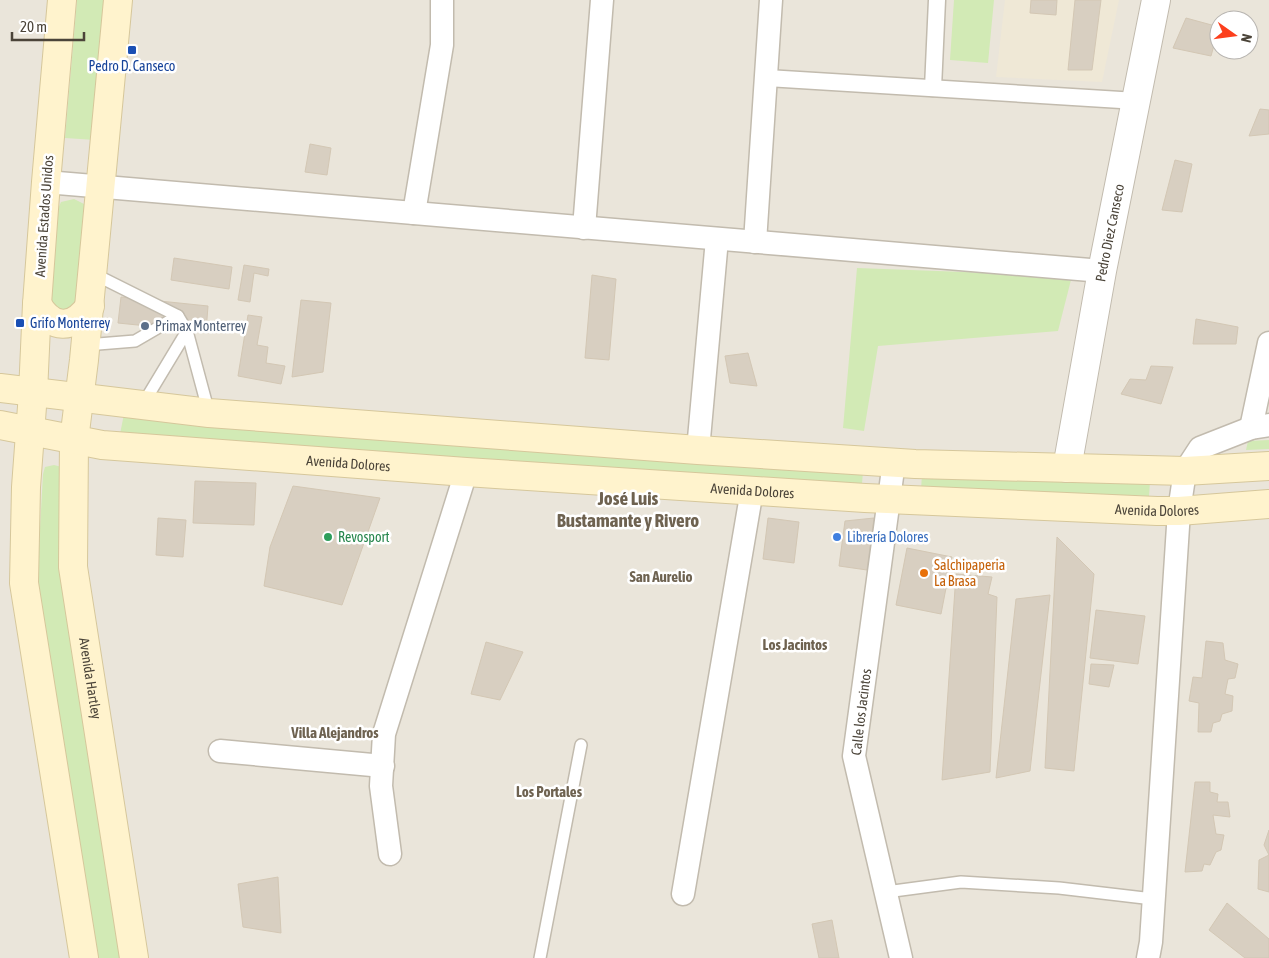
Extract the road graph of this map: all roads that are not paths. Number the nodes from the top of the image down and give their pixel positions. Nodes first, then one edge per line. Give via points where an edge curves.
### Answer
1 (62, 0) edge
2 (118, 0) edge
3 (442, 0) edge
4 (602, 0) edge
5 (771, 0) edge
6 (937, 0) edge
7 (1156, 0) edge
8 (767, 78) junction
9 (933, 88) junction
10 (1137, 101) junction
11 (46, 182) junction
12 (100, 187) junction
13 (414, 213) junction
14 (584, 228) junction
15 (717, 239) junction
16 (755, 242) junction
17 (1102, 271) junction
18 (92, 273) junction
19 (37, 304) junction
20 (90, 306) junction
21 (178, 316) junction
22 (187, 331) junction
23 (1269, 343) edge
24 (86, 345) junction
25 (0, 388) edge
26 (33, 393) junction
27 (79, 398) junction
28 (143, 405) junction
29 (210, 413) junction
30 (0, 425) edge
31 (1260, 427) edge
32 (30, 432) junction
33 (74, 440) junction
34 (698, 450) junction
35 (894, 462) junction
36 (1269, 466) edge
37 (1067, 468) junction
38 (1185, 471) junction
39 (466, 472) junction
40 (752, 490) junction
41 (890, 499) junction
42 (1269, 504) edge
43 (1179, 511) junction
44 (581, 745) dead end
45 (220, 751) dead end
46 (383, 766) junction
47 (390, 854) dead end
48 (886, 892) junction
49 (683, 894) dead end
50 (1153, 899) junction
51 (84, 958) edge
52 (134, 958) edge
53 (540, 958) edge
54 (900, 958) edge
55 (1148, 958) edge

1 - 11 main road, Avenida Estados Unidos
2 - 12 main road
3 - 13 street via 442,45
4 - 14 street
5 - 8 street
6 - 9 street
7 - 10 street, Pedro Diez Canseco
8 - 9 street
8 - 16 street
9 - 10 street
10 - 17 street, Pedro Diez Canseco
11 - 12 street
11 - 19 main road, Avenida Estados Unidos
12 - 13 street
12 - 18 main road
13 - 14 street
14 - 15 street
15 - 16 street
15 - 34 street
16 - 17 street
17 - 37 street, Pedro Diez Canseco
18 - 20 main road
18 - 21 lane
19 - 20 main road via 44,316 56,323 70,323 82,317
19 - 26 main road, Avenida Estados Unidos
20 - 24 main road
21 - 22 lane
21 - 24 lane via 135,341
22 - 28 lane
22 - 29 lane
23 - 31 street
24 - 27 main road
25 - 26 main road
26 - 27 main road
26 - 32 main road, Avenida Estados Unidos
27 - 28 main road
27 - 33 main road, Avenida Hartley
28 - 29 main road
29 - 34 main road
30 - 32 main road, Avenida Dolores
31 - 38 street via 1200,448
32 - 33 main road, Avenida Dolores
32 - 51 main road via 24,583
33 - 39 main road, Avenida Dolores via 102,445
33 - 52 main road, Avenida Hartley via 73,567
34 - 35 main road
35 - 37 main road
35 - 41 street, Calle los Jacintos
36 - 38 main road
37 - 38 main road
38 - 43 street
39 - 40 main road, Avenida Dolores
39 - 46 street via 384,734
40 - 41 main road, Avenida Dolores
40 - 49 street
41 - 43 main road, Avenida Dolores
41 - 48 street, Calle los Jacintos via 854,756
42 - 43 main road, Avenida Dolores
43 - 50 street
44 - 53 lane
45 - 46 street
46 - 47 street via 381,786
48 - 50 lane via 962,882 1059,888
48 - 54 street, Calle los Jacintos
50 - 55 street

